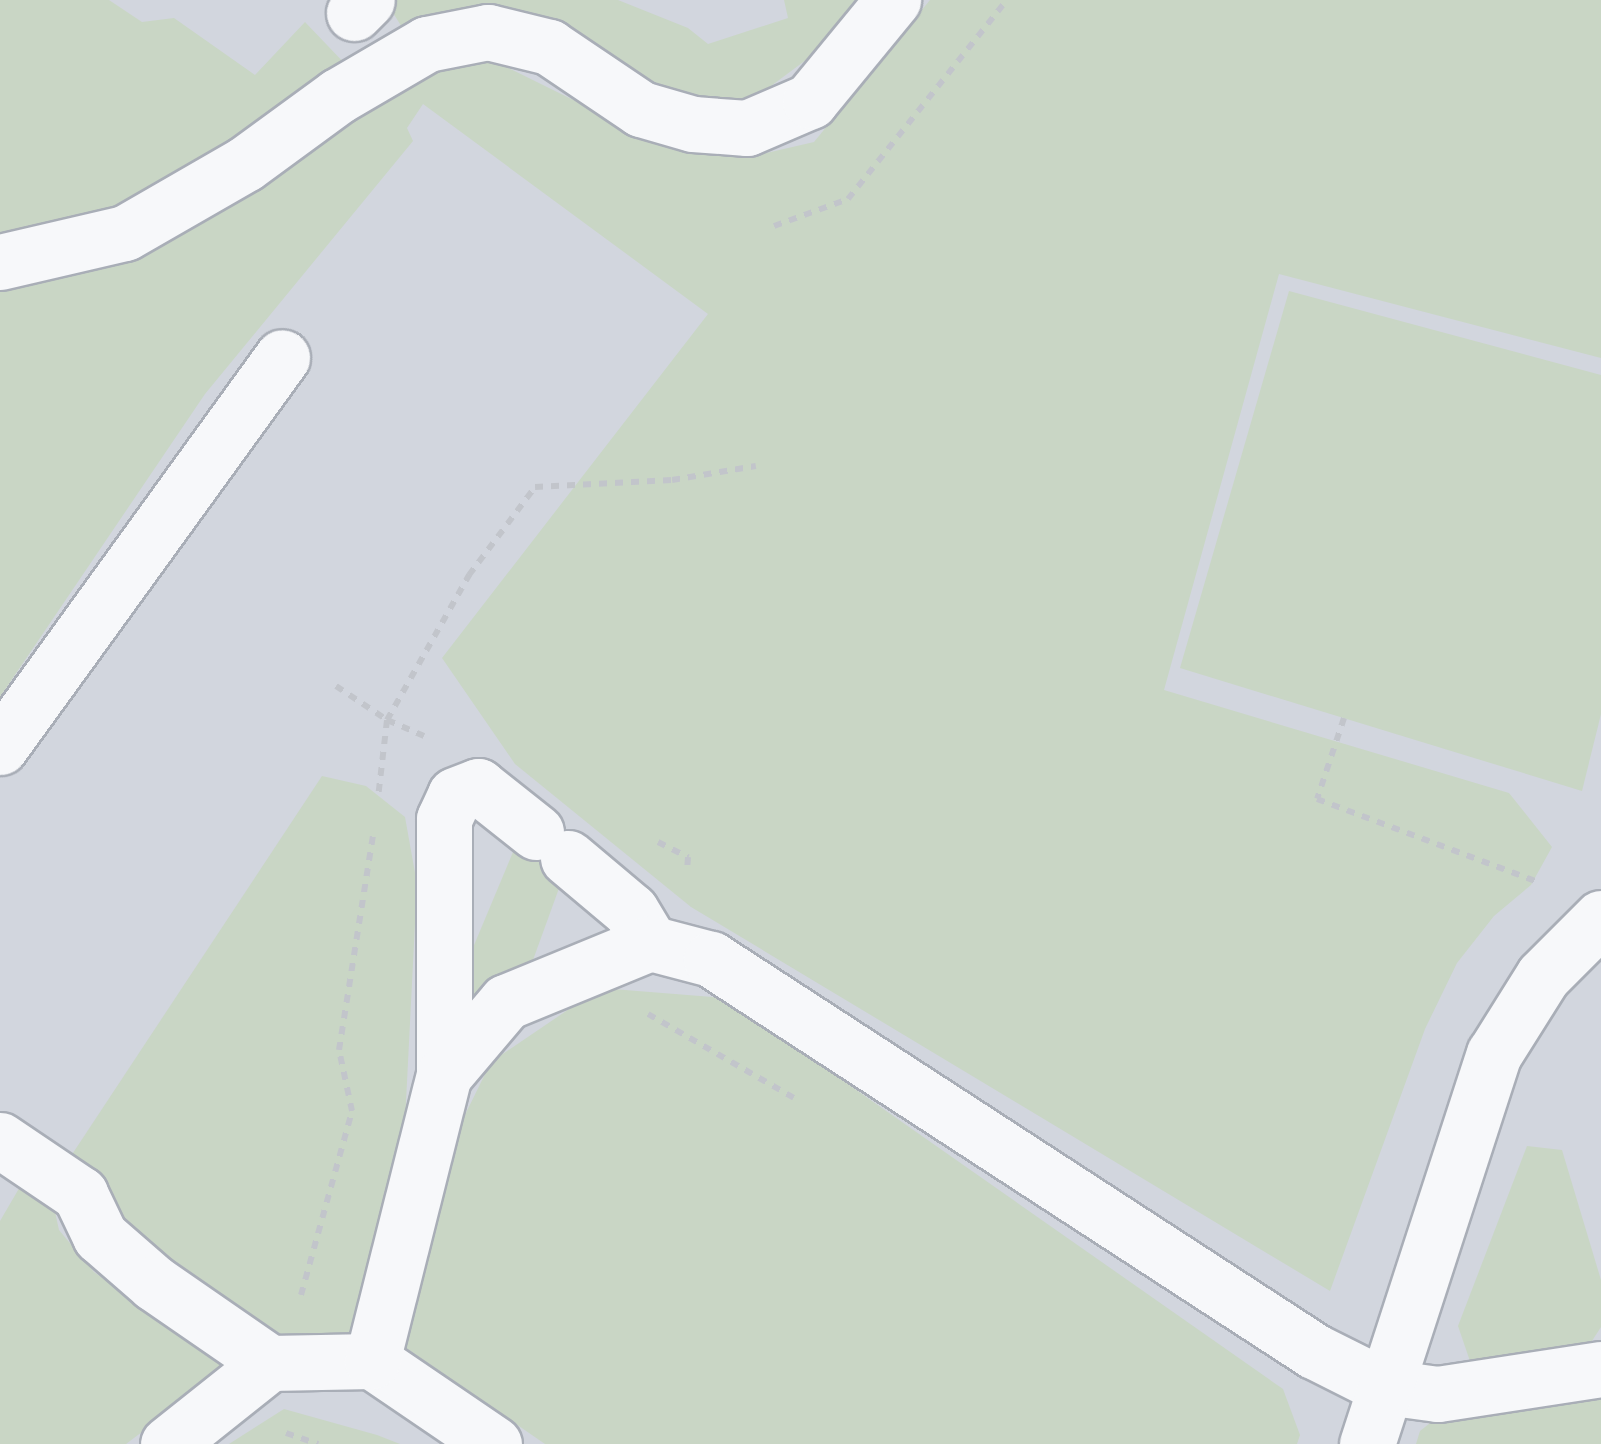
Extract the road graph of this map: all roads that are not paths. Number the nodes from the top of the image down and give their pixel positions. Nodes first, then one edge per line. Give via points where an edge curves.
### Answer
1 (893, 0) edge
2 (0, 262) edge
3 (282, 356) dead end
4 (0, 747) edge
5 (1601, 918) edge
6 (650, 943) junction
7 (444, 1075) junction
8 (0, 1140) edge
9 (372, 1360) junction
10 (270, 1364) junction
11 (1601, 1369) edge
12 (1386, 1387) junction
13 (168, 1444) edge
14 (494, 1444) edge
15 (1367, 1444) edge

1 - 2 street via 810,102 747,128 693,124 641,108 534,43 488,32 427,44 338,96 245,164 125,233
3 - 4 street
5 - 12 street via 1542,976 1494,1054
6 - 7 street via 506,1002
6 - 7 street via 631,911 478,786 454,796 444,819
6 - 12 street via 711,960 1314,1352
7 - 9 street
8 - 10 street via 80,1194 100,1236 154,1283
9 - 10 street
9 - 14 street
10 - 13 street
11 - 12 street via 1438,1394
12 - 15 street

